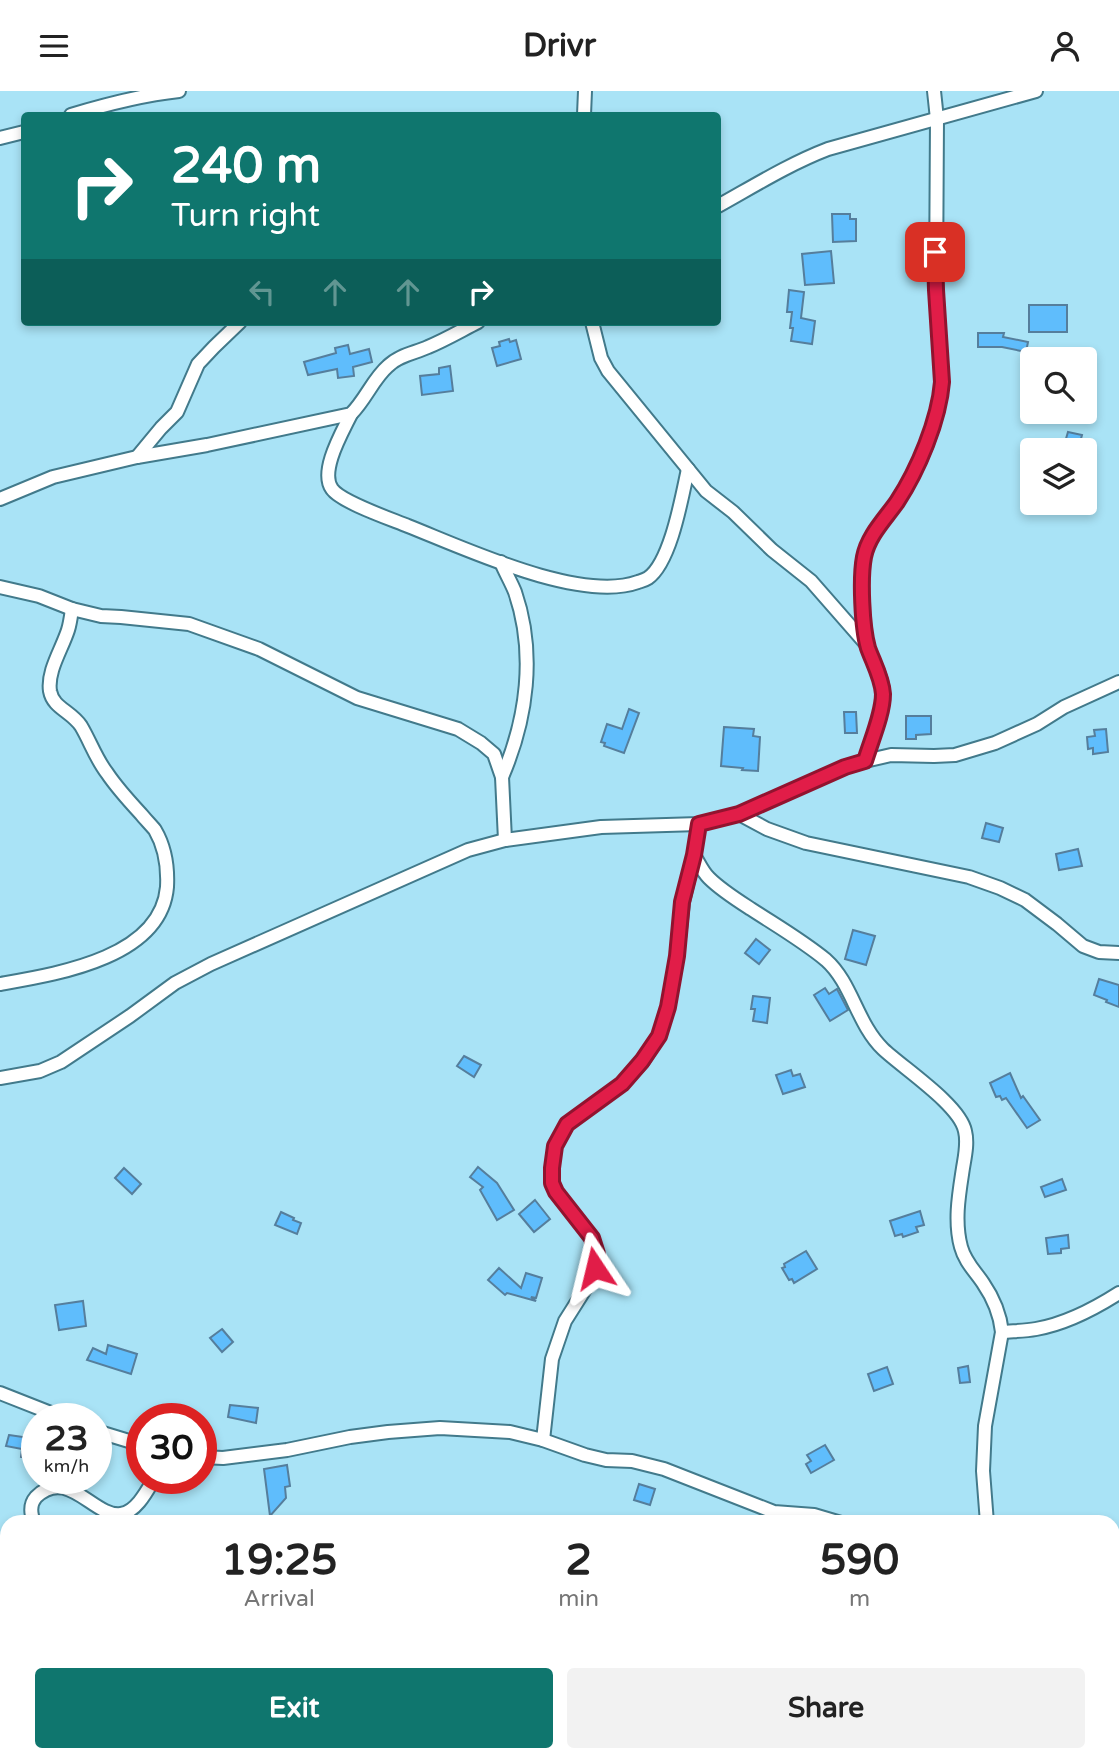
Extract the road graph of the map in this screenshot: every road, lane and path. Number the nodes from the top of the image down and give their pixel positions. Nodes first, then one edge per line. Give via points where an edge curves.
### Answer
1 (180, 91) edge
2 (585, 91) edge
3 (934, 91) edge
4 (1036, 91) edge
5 (81, 112) edge
6 (584, 112) edge
7 (937, 119) junction
8 (21, 133) edge
9 (0, 138) edge
10 (721, 204) edge
11 (236, 326) edge
12 (470, 326) edge
13 (593, 326) edge
14 (351, 414) junction
15 (137, 457) junction
16 (688, 470) junction
17 (0, 499) edge
18 (500, 562) junction
19 (0, 587) edge
20 (72, 609) junction
21 (867, 645) junction
22 (1119, 682) edge
23 (865, 761) junction
24 (502, 777) junction
25 (739, 814) junction
26 (699, 824) junction
27 (505, 840) junction
28 (694, 855) junction
29 (1119, 953) edge
30 (0, 984) edge
31 (0, 1078) edge
32 (1119, 1293) edge
33 (1002, 1332) junction
34 (0, 1393) edge
35 (25, 1403) edge
36 (543, 1440) junction
37 (217, 1458) edge
38 (143, 1494) edge
39 (31, 1515) edge
40 (814, 1515) edge
41 (987, 1515) edge

1 - 5 street
2 - 6 street
3 - 7 street
4 - 7 street
7 - 10 street via 805,158
7 - 21 street via 941,397 923,452 899,499 866,547 862,574
8 - 9 street
11 - 15 street via 198,364 177,412
12 - 14 street via 397,359
13 - 16 street via 608,372
14 - 15 street
14 - 18 street via 331,457 328,478 332,489 354,504
15 - 17 street via 53,477
16 - 18 street via 673,534 662,561 648,578 629,585 598,587
16 - 21 street via 706,491 811,581
18 - 24 street via 515,591 527,672 514,749
19 - 20 street
20 - 24 street via 189,624 260,649 357,698 457,729 494,754
20 - 30 street via 52,673 53,701 75,717 105,771 155,830 168,875 166,900 142,937 124,949 63,971
21 - 23 street via 883,691
22 - 23 street via 995,743 934,757 891,755
23 - 25 street
24 - 27 street
25 - 26 street
25 - 29 street via 806,843 969,877 1000,888 1025,900 1083,946
26 - 27 street via 601,827
26 - 28 street
27 - 31 street via 468,850 211,964 175,982 61,1062
28 - 33 street via 709,878 830,964 872,1037 963,1123 966,1149 957,1205 958,1232 969,1265 996,1303
28 - 36 street via 659,1036 622,1084 567,1124 555,1146 552,1183 592,1238 597,1254 589,1283 565,1321 552,1359
32 - 33 street via 1070,1318
33 - 41 street via 985,1426
34 - 35 street
36 - 37 street via 510,1431 440,1428
36 - 40 street via 585,1455 664,1469 774,1512
38 - 39 street via 131,1510 121,1514 109,1513 74,1491 57,1487 33,1500

